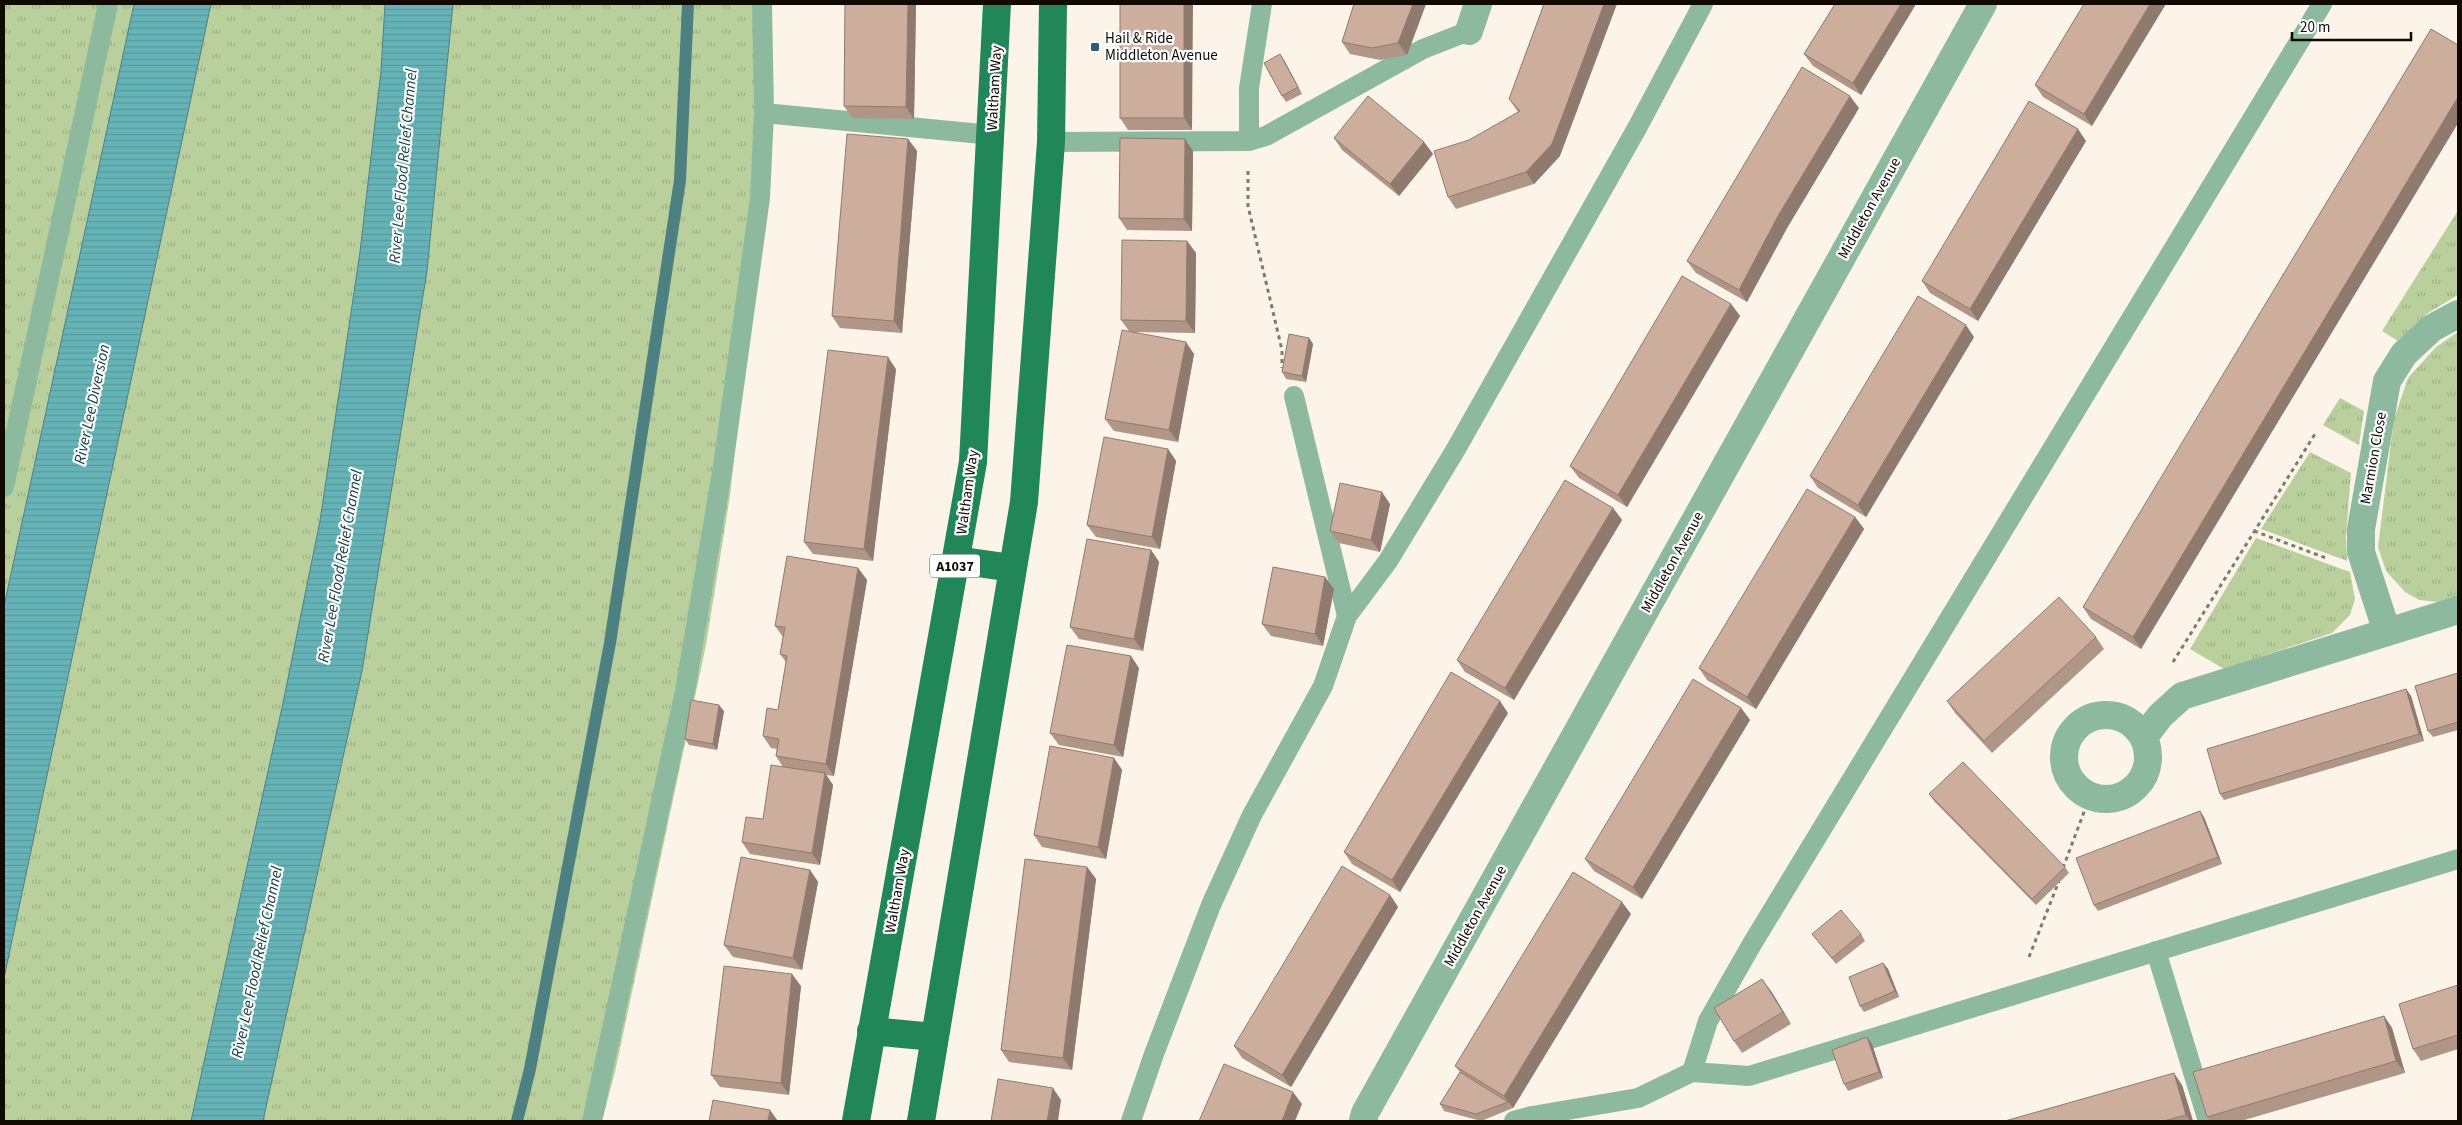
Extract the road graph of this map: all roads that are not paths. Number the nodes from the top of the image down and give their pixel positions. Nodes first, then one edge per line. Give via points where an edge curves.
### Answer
1 (108, 4) edge
2 (762, 4) edge
3 (997, 4) edge
4 (1053, 4) edge
5 (1262, 4) edge
6 (1478, 4) edge
7 (1703, 4) edge
8 (1983, 4) edge
9 (2322, 4) edge
10 (1469, 31) joint
11 (764, 113) junction
12 (992, 135) junction
13 (1249, 141) junction
14 (1051, 142) junction
15 (2458, 314) edge
16 (1294, 396) road end
17 (4, 487) edge
18 (956, 560) junction
19 (1012, 568) junction
20 (2458, 610) edge
21 (1347, 616) junction
22 (2387, 632) junction
23 (2144, 737) junction
24 (2458, 859) edge
25 (2156, 951) junction
26 (871, 1031) junction
27 (934, 1037) junction
28 (1692, 1072) junction
29 (592, 1121) edge
30 (856, 1121) edge
31 (921, 1121) edge
32 (1131, 1121) edge
33 (1363, 1121) edge
34 (1514, 1121) edge
35 (2208, 1121) edge

1 - 17 lane
2 - 11 lane
3 - 12 main road, Waltham Way / A1037
4 - 14 main road
5 - 13 lane via 1249,88
6 - 10 street
7 - 21 lane via 1456,449 1388,561
8 - 33 street, Middleton Avenue via 1374,1096
9 - 28 lane via 1752,944 1708,1021
10 - 13 lane via 1423,49 1266,136
11 - 12 lane
11 - 29 lane via 760,198 724,466 685,691
12 - 18 main road, Waltham Way / A1037 via 972,462
13 - 14 lane
14 - 19 main road via 1024,502
15 - 22 street, Marmion Close via 2432,328 2404,354 2387,381 2361,529 2367,573
16 - 21 lane
18 - 19 main road, A1037
18 - 26 main road, Waltham Way / A1037
19 - 27 main road
20 - 22 street
21 - 32 lane via 1323,686 1252,814 1211,905
22 - 23 street via 2182,696 2160,716
23 - 23 street via 2148,766 2132,791 2104,800 2077,788 2068,776 2064,762 2071,734 2094,716 2123,718
24 - 25 lane
25 - 28 lane via 1749,1076
25 - 35 lane
26 - 27 main road
26 - 30 main road, Waltham Way / A1037
27 - 31 main road
28 - 34 lane via 1638,1098

